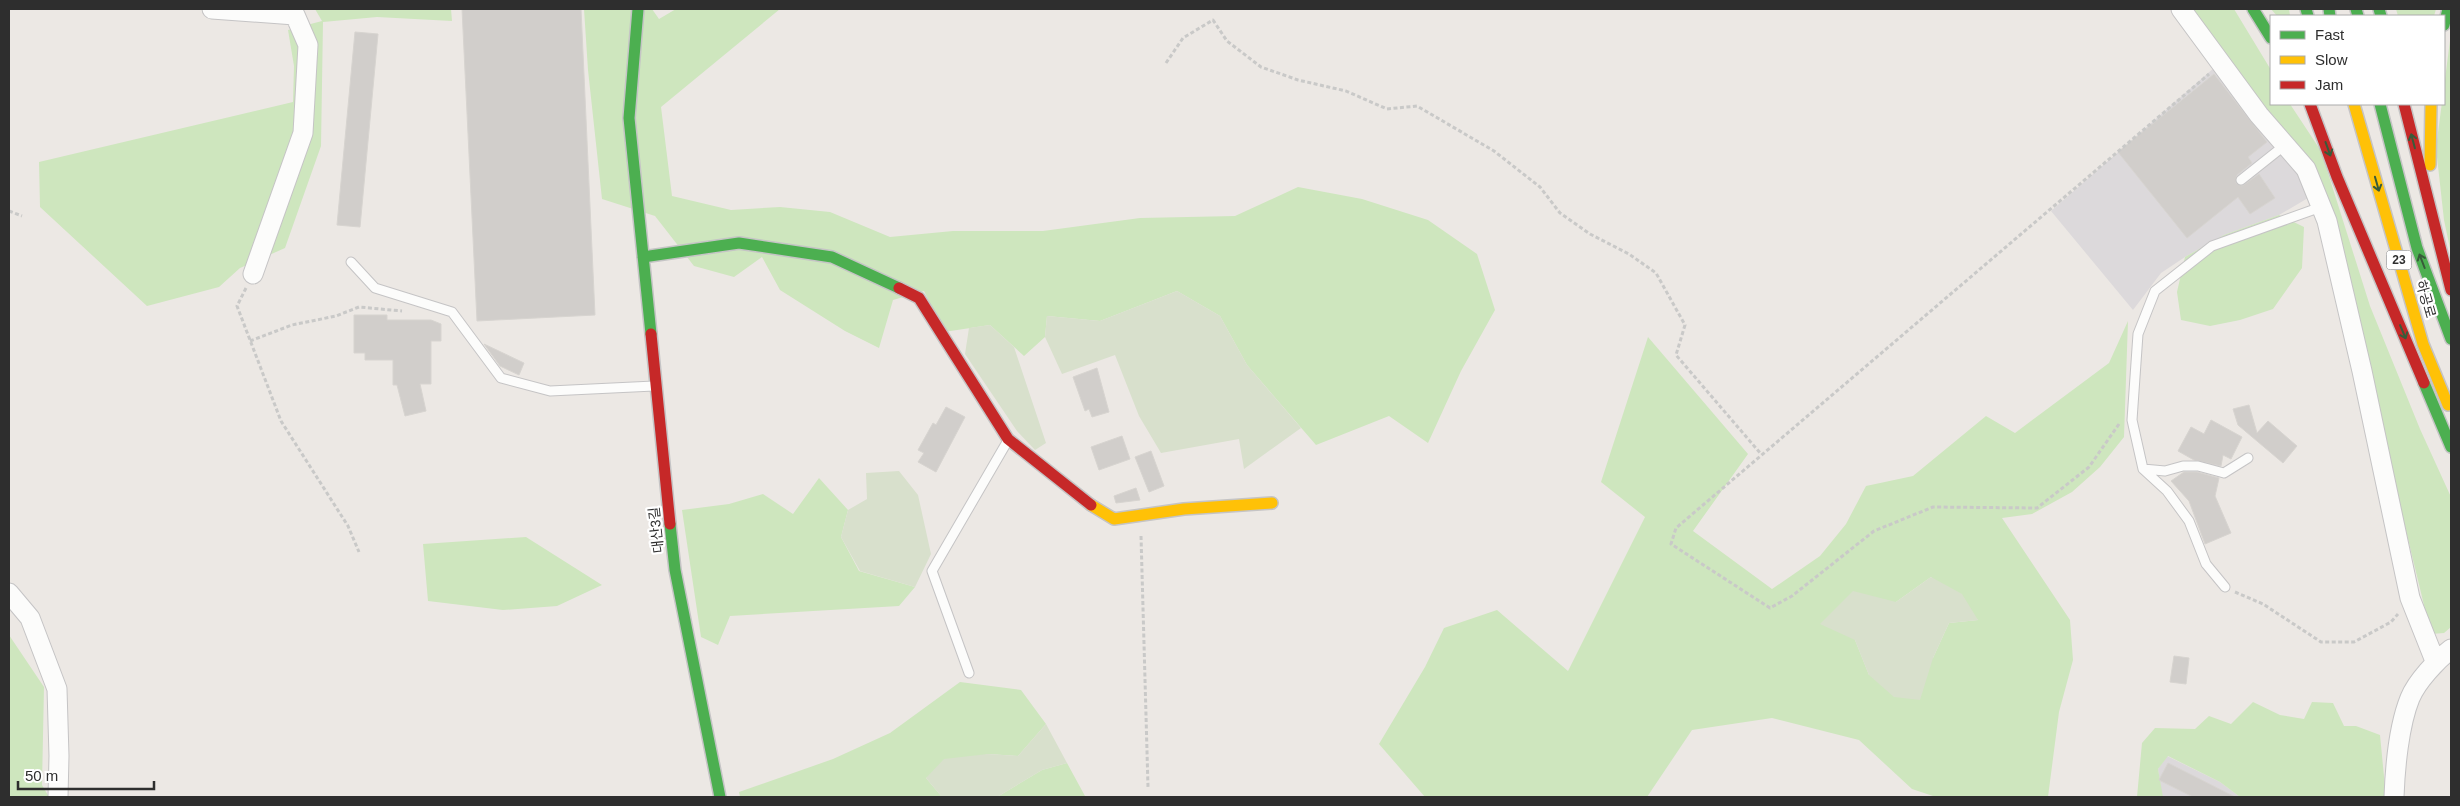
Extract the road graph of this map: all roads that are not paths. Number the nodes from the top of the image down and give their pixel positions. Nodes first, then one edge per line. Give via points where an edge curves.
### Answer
1 (212, 9) edge
2 (638, 9) edge
3 (2181, 9) edge
4 (2253, 9) edge
5 (2270, 36) edge
6 (2310, 105) edge
7 (2354, 105) edge
8 (2380, 105) edge
9 (2404, 105) edge
10 (2431, 105) edge
11 (2285, 145) junction
12 (2241, 180) dead end
13 (2429, 202) junction
14 (2321, 207) junction
15 (2363, 209) dead end
16 (644, 257) junction
17 (351, 262) dead end
18 (253, 274) road end
19 (2451, 290) edge
20 (2394, 311) junction
21 (2451, 339) edge
22 (657, 386) junction
23 (2451, 414) edge
24 (1008, 439) junction
25 (2451, 447) edge
26 (2248, 458) dead end
27 (2143, 469) junction
28 (1272, 503) dead end
29 (2225, 587) road end
30 (9, 593) edge
31 (2451, 648) edge
32 (2435, 661) junction
33 (969, 673) dead end
34 (58, 797) edge
35 (720, 797) edge
36 (2394, 797) edge

1 - 18 street via 295,15 308,45 303,134
2 - 16 main road, 대산3길 via 629,118
3 - 11 street
4 - 5 main road
6 -> 20 main road
7 -> 23 main road, 하공로 / 23 via 2423,344
21 -> 8 main road, 하공로 / 23 via 2417,248
13 -> 9 main road
10 - 13 main road
11 - 12 lane
11 - 14 street via 2306,169
13 - 19 main road
14 - 27 lane via 2212,246 2155,291 2138,334 2132,420
14 - 32 street via 2362,371 2410,598
15 - 20 main road
16 - 22 main road, 대산3길
16 - 24 main road via 748,244 832,257 919,298
17 - 22 lane via 375,288 452,312 501,378 550,391
20 -> 25 main road
22 - 35 main road, 대산3길 via 676,570
24 - 28 main road via 1095,508 1114,519 1184,509
24 - 33 lane via 932,572
26 - 27 lane via 2224,473 2198,466 2166,471
27 - 29 lane via 2167,491 2189,521 2206,564
30 - 34 street via 30,618 57,689
31 - 32 street
32 - 36 street via 2410,698 2396,763

